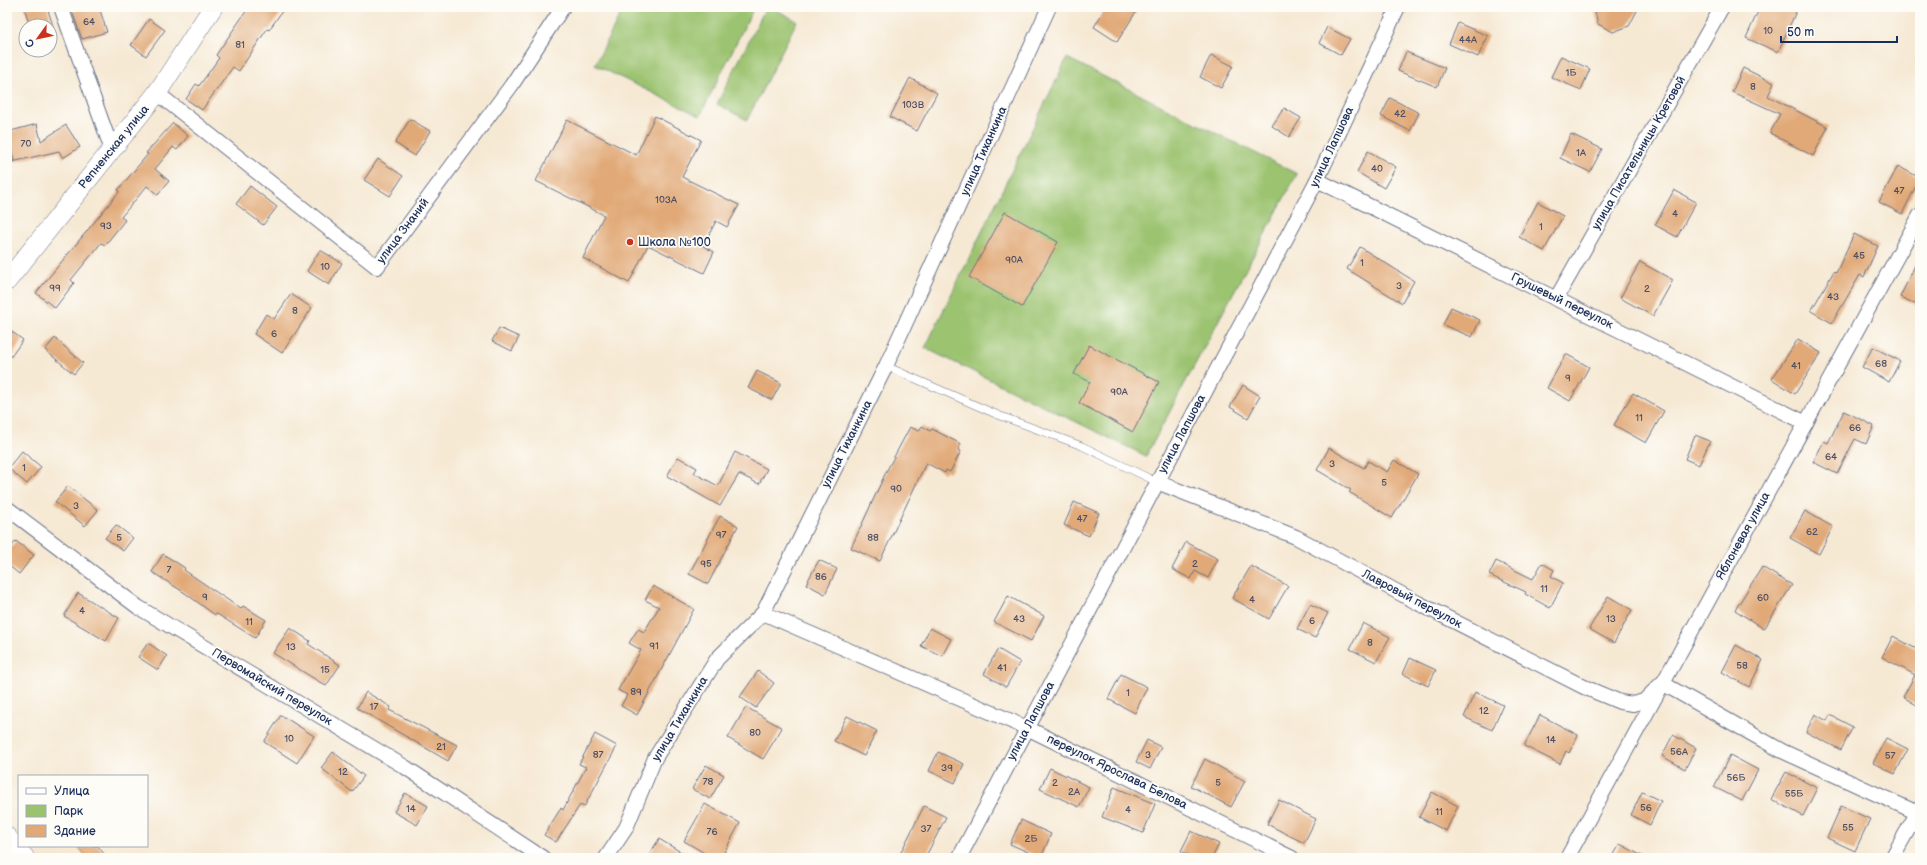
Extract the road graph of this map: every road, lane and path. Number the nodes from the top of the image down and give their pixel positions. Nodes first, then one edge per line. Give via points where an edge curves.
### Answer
1 (61, 7) edge
2 (213, 7) edge
3 (563, 7) edge
4 (1049, 7) edge
5 (1398, 7) edge
6 (1722, 7) edge
7 (158, 93) junction
8 (112, 150) junction
9 (1317, 180) junction
10 (1920, 215) edge
11 (7, 281) edge
12 (1556, 299) junction
13 (886, 366) junction
14 (1806, 423) junction
15 (1157, 482) junction
16 (7, 508) edge
17 (762, 613) junction
18 (1662, 684) junction
19 (1027, 728) junction
20 (1919, 811) edge
21 (7, 837) edge
22 (25, 858) edge
23 (543, 858) edge
24 (606, 858) edge
25 (959, 858) edge
26 (1292, 858) edge
27 (1566, 858) edge
28 (1892, 858) edge

1 - 8 street
2 - 7 street, Репненская улица
3 - 7 street, улица Знаний via 511,86 377,266
4 - 13 street, улица Тиханкина
5 - 9 street, улица Лапшова
6 - 12 street, улица Писательницы Кретовой
7 - 8 street, Репненская улица
8 - 11 street, Репненская улица
9 - 12 street, Грушевый переулок
9 - 15 street, улица Лапшова
10 - 14 street, Яблоневая улица
12 - 14 street, Грушевый переулок
13 - 15 lane via 998,415 1082,446
13 - 17 street, улица Тиханкина
14 - 18 street, Яблоневая улица
15 - 18 street, Лавровый переулок via 1296,537 1584,688 1620,702 1633,704 1644,701
15 - 19 street, улица Лапшова
16 - 23 street, Первомайский переулок via 138,607 405,767
17 - 19 street, переулок Ярослава Белова
17 - 24 street, улица Тиханкина via 717,659 655,758 626,828
18 - 20 street via 1782,751
18 - 27 street, Яблоневая улица
19 - 25 street, улица Лапшова
19 - 26 street, переулок Ярослава Белова
20 - 28 street
21 - 22 street

